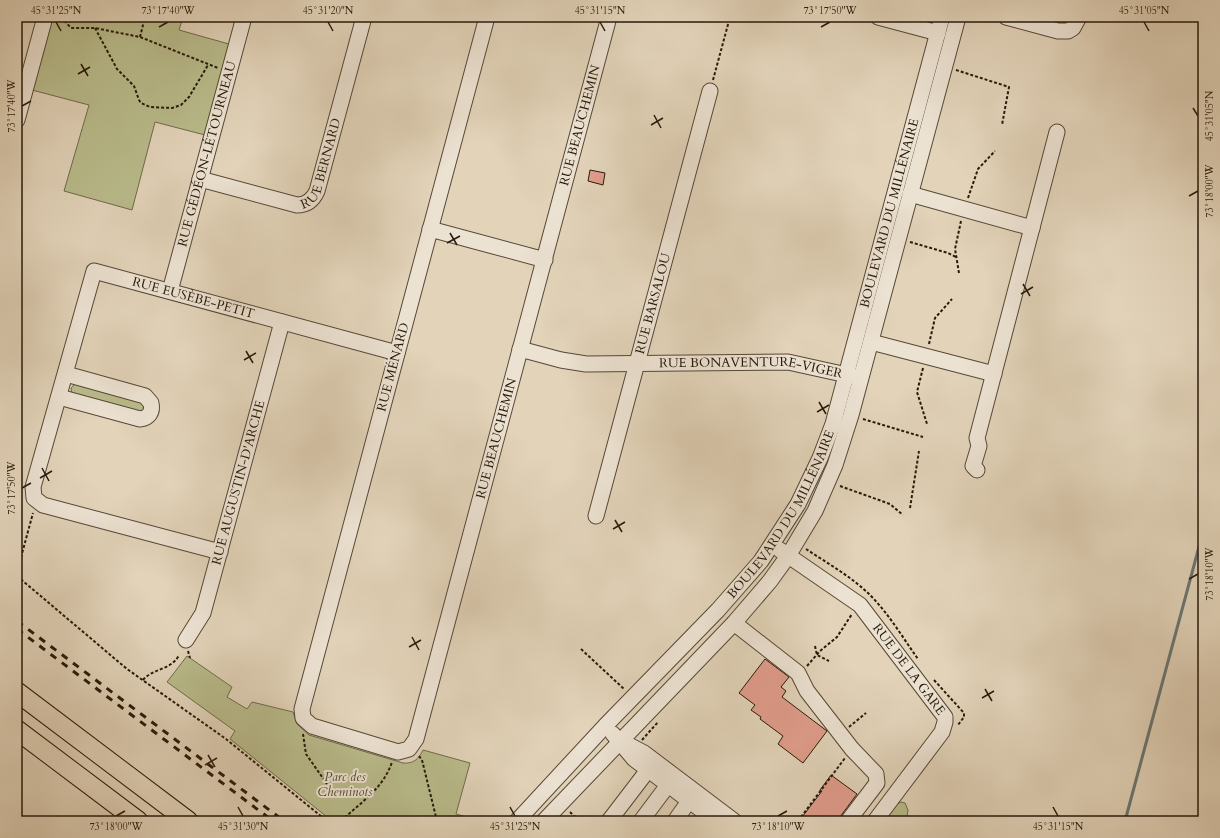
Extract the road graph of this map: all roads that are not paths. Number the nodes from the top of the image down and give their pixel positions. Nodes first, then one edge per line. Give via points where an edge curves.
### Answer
1 (45, 17) edge
2 (244, 17) edge
3 (364, 17) edge
4 (487, 17) edge
5 (609, 17) edge
6 (878, 17) edge
7 (942, 17) edge
8 (958, 17) edge
9 (1006, 17) edge
10 (1079, 17) edge
11 (938, 33) junction
12 (930, 64) junction
13 (950, 69) junction
14 (710, 91) road end
15 (17, 120) edge
16 (1057, 132) dead end
17 (200, 179) junction
18 (910, 194) junction
19 (1032, 228) junction
20 (430, 229) junction
21 (544, 260) junction
22 (170, 291) junction
23 (282, 322) junction
24 (871, 342) junction
25 (520, 349) junction
26 (397, 353) junction
27 (636, 364) junction
28 (66, 374) junction
29 (994, 374) junction
30 (846, 375) junction
31 (861, 379) junction
32 (59, 398) junction
33 (978, 470) dead end
34 (596, 516) dead end
35 (773, 544) junction
36 (220, 552) junction
37 (788, 556) junction
38 (734, 623) junction
39 (186, 640) dead end
40 (17, 692) edge
41 (303, 723) joint
42 (605, 726) junction
43 (17, 730) edge
44 (620, 741) junction
45 (648, 770) junction
46 (668, 785) junction
47 (690, 801) junction
48 (712, 820) edge
49 (138, 821) edge
50 (188, 821) edge
51 (517, 821) edge
52 (544, 821) edge
53 (608, 821) edge
54 (641, 821) edge
55 (675, 821) edge
56 (734, 821) edge
57 (848, 821) edge
58 (875, 821) edge

1 - 15 street
2 - 17 street, RUE GÉDÉON-LÉTOURNEAU
3 - 17 street, RUE BERNARD via 317,191 312,200 297,205
4 - 20 street, RUE MÉNARD
5 - 21 street, RUE BEAUCHEMIN
6 - 11 street
7 - 11 street, BOULEVARD DU MILLÉNAIRE
8 - 13 street, BOULEVARD DU MILLÉNAIRE
9 - 10 street via 1062,32 1073,28
11 - 12 street, BOULEVARD DU MILLÉNAIRE
12 - 13 street
12 - 30 street, BOULEVARD DU MILLÉNAIRE
13 - 18 street, BOULEVARD DU MILLÉNAIRE
14 - 27 street, RUE BARSALOU
16 - 19 street
17 - 22 street, RUE GÉDÉON-LÉTOURNEAU
18 - 19 street
18 - 24 street, BOULEVARD DU MILLÉNAIRE
19 - 29 street
20 - 21 street
20 - 26 street, RUE MÉNARD
21 - 25 street, RUE BEAUCHEMIN
22 - 23 street, RUE EUSÈBE-PETIT
22 - 28 street, RUE EUSÈBE-PETIT via 94,271
23 - 26 street, RUE EUSÈBE-PETIT
23 - 36 street, RUE AUGUSTIN-D'ARCHE
24 - 29 street
24 - 31 street, BOULEVARD DU MILLÉNAIRE
25 - 27 street, RUE BONAVENTURE-VIGER via 580,363
25 - 41 street, RUE BEAUCHEMIN via 414,744 407,750 395,751
26 - 41 street, RUE MÉNARD via 303,703
27 - 30 street, RUE BONAVENTURE-VIGER via 788,362
27 - 34 street, RUE BARSALOU
28 - 32 street, RUE EUSÈBE-PETIT
28 - 32 street via 144,396 151,403 152,411 147,417 140,419
29 - 33 street via 977,438 979,446 973,466
30 - 31 street, RUE BONAVENTURE-VIGER
30 - 35 street, BOULEVARD DU MILLÉNAIRE via 833,424 820,458 798,504
31 - 37 street, BOULEVARD DU MILLÉNAIRE via 846,434 828,482 815,511
32 - 36 street, RUE EUSÈBE-PETIT via 33,488 36,500 43,505
35 - 37 street, RUE DE LA GARE
35 - 42 street, BOULEVARD DU MILLÉNAIRE via 730,597
36 - 39 street, RUE AUGUSTIN-D'ARCHE via 203,614
37 - 38 street, BOULEVARD DU MILLÉNAIRE
37 - 58 street, RUE DE LA GARE via 860,605 942,712 945,722 942,732
38 - 44 street, BOULEVARD DU MILLÉNAIRE
38 - 57 street via 798,673 807,691 852,749 876,774 877,783
40 - 50 main road
42 - 44 street
42 - 51 street, BOULEVARD DU MILLÉNAIRE
43 - 49 main road
44 - 45 street via 634,759
44 - 52 street, BOULEVARD DU MILLÉNAIRE
44 - 56 street via 644,753
45 - 46 street
45 - 53 street
46 - 47 street
46 - 54 street
47 - 48 street
47 - 55 street

